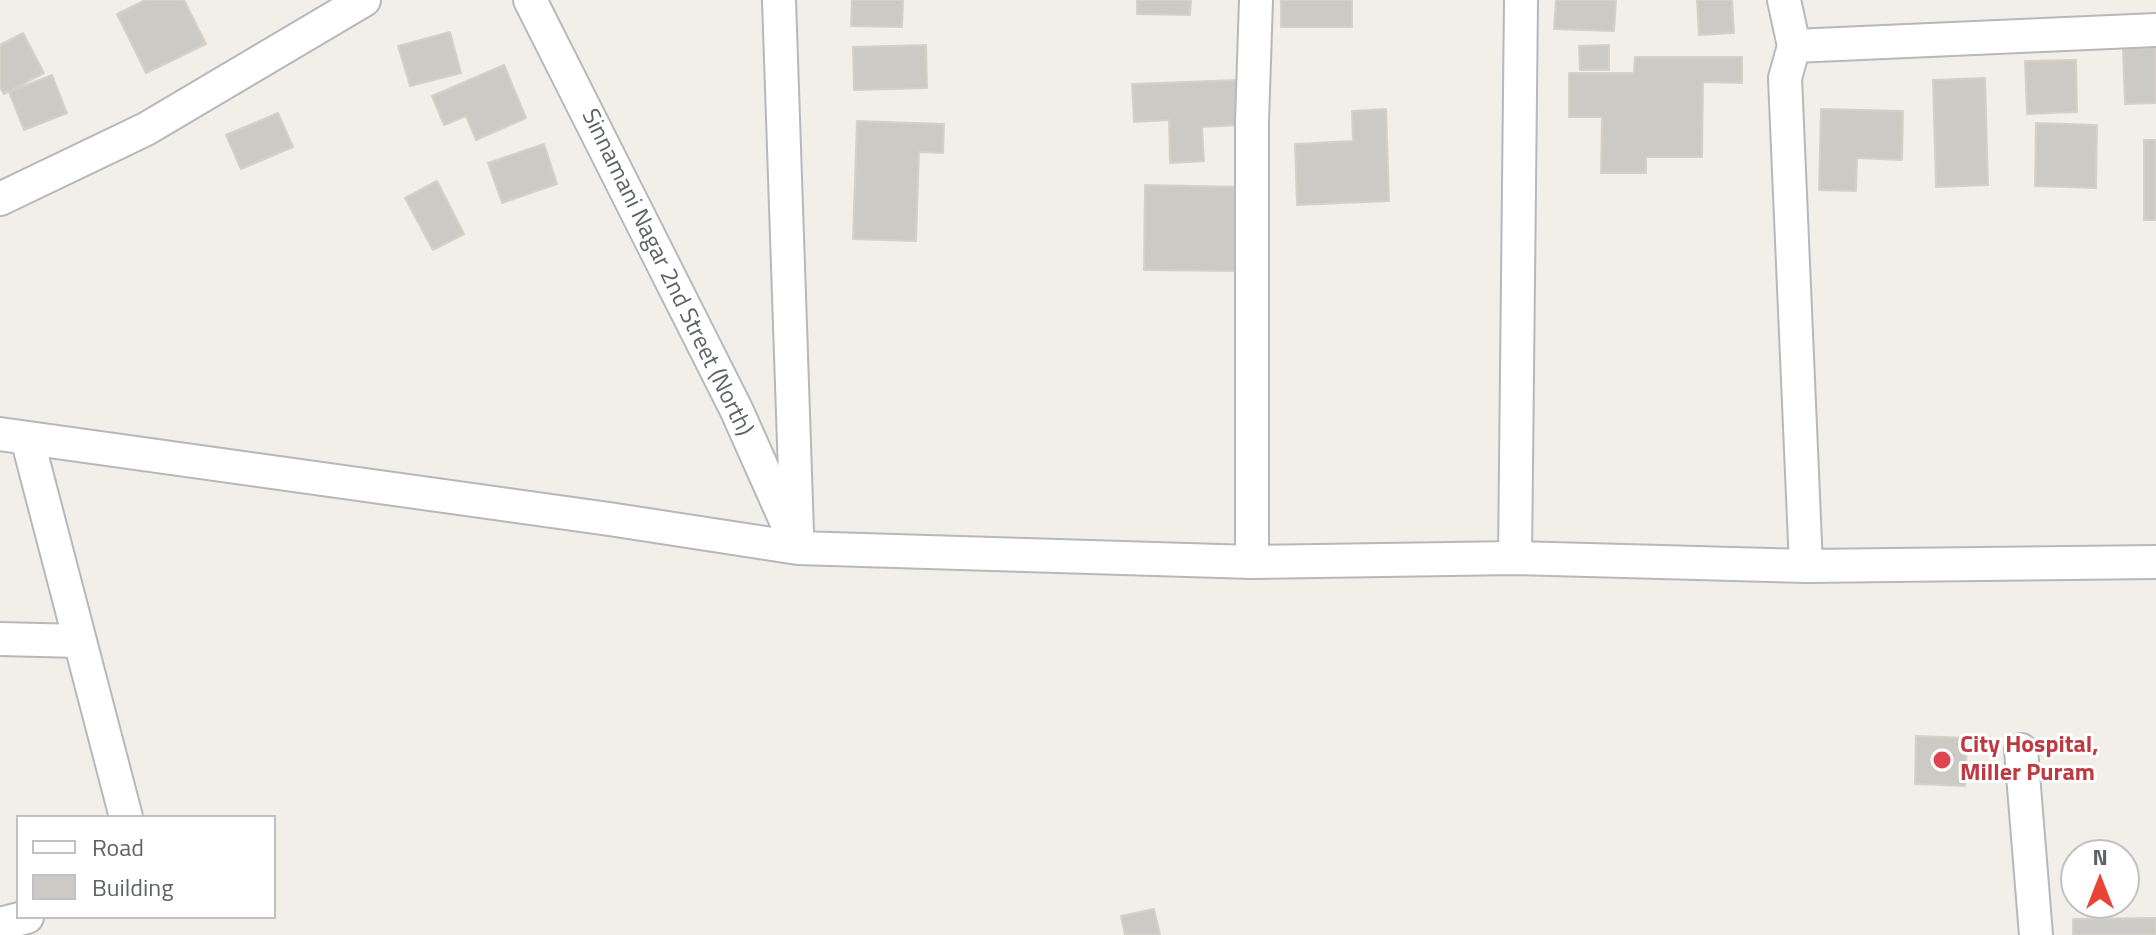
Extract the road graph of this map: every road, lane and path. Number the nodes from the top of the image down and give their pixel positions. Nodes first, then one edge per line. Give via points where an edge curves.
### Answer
1 (364, 0) edge
2 (530, 0) edge
3 (779, 0) edge
4 (1256, 0) edge
5 (1521, 0) edge
6 (1784, 0) edge
7 (2156, 30) edge
8 (1794, 46) junction
9 (0, 199) edge
10 (13, 436) edge
11 (798, 548) junction
12 (1515, 558) junction
13 (1252, 562) junction
14 (2156, 562) edge
15 (1806, 566) junction
16 (0, 639) edge
17 (80, 641) junction
18 (2021, 750) dead end
19 (125, 815) edge
20 (2036, 935) edge

1 - 9 street via 146,129
2 - 11 street, Sinnamani Nagar 2nd Street (North) via 736,409
3 - 11 street
4 - 13 street
5 - 12 street
6 - 8 street
7 - 8 street
8 - 15 street via 1785,78
10 - 11 street
10 - 17 street
11 - 13 street
12 - 13 street
12 - 15 street
14 - 15 street
16 - 17 street
17 - 19 street
18 - 20 street

